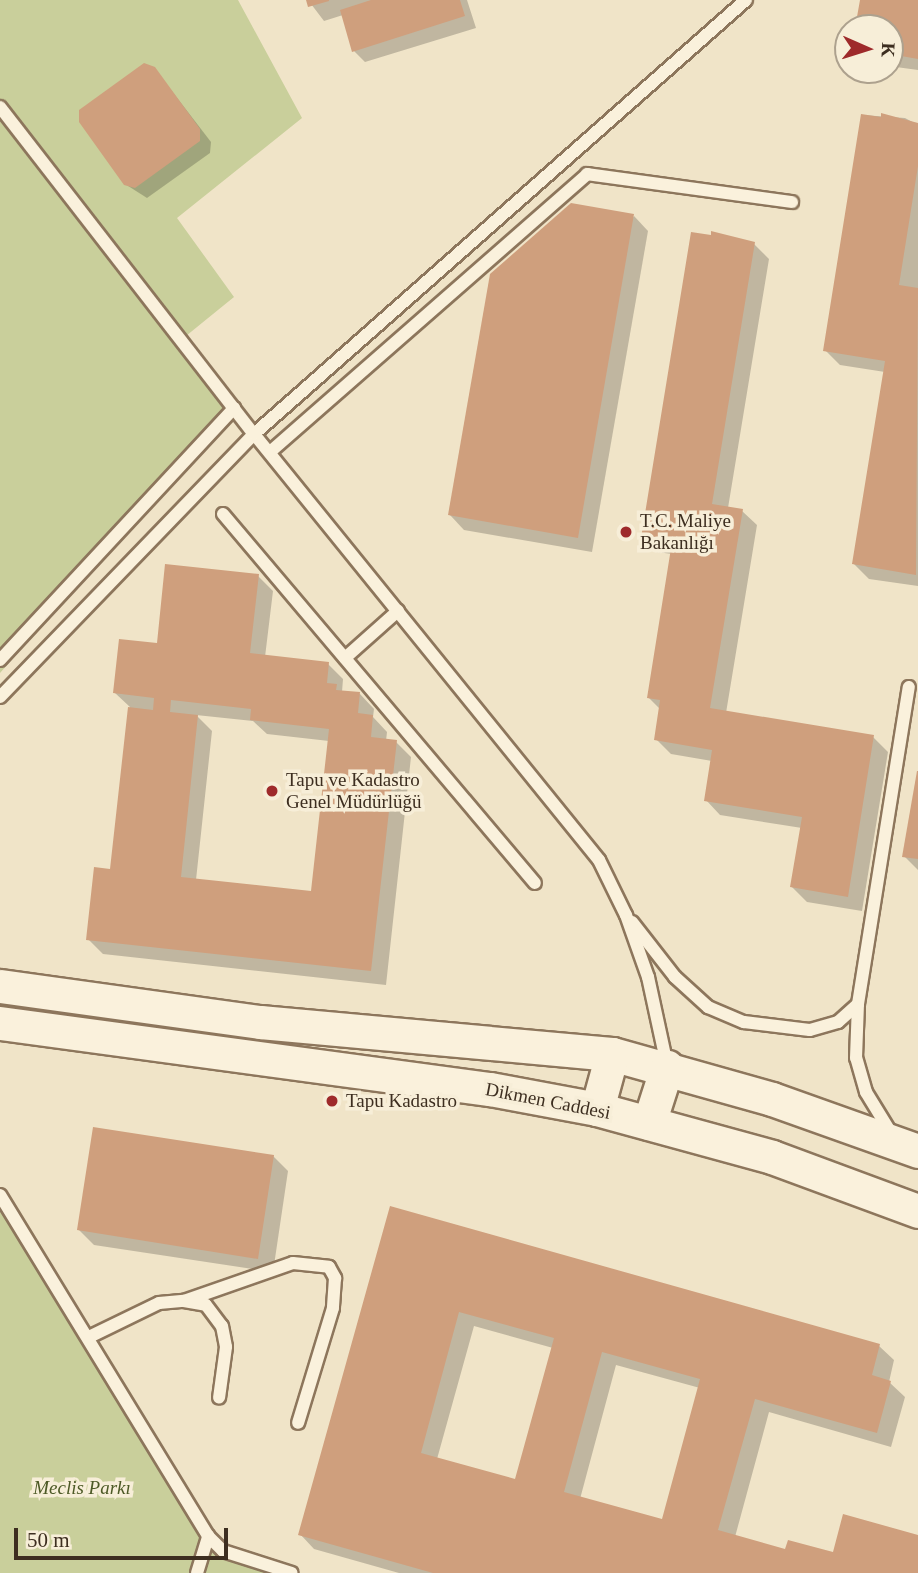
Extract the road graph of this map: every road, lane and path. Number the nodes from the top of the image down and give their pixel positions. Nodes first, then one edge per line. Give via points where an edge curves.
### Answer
1 (746, 0) edge
2 (0, 107) edge
3 (792, 202) dead end
4 (234, 408) junction
5 (254, 434) junction
6 (270, 452) junction
7 (223, 514) dead end
8 (398, 611) junction
9 (345, 659) junction
10 (0, 660) edge
11 (909, 687) dead end
12 (0, 697) edge
13 (534, 883) dead end
14 (626, 915) junction
15 (0, 986) edge
16 (858, 1004) junction
17 (0, 1023) edge
18 (612, 1054) junction
19 (667, 1067) junction
20 (597, 1109) junction
21 (649, 1123) junction
22 (910, 1149) edge
23 (0, 1195) edge
24 (918, 1211) edge
25 (184, 1301) junction
26 (89, 1337) junction
27 (219, 1398) dead end
28 (298, 1423) dead end
29 (208, 1536) junction
30 (197, 1573) edge
31 (292, 1573) edge

1 - 5 lane
2 - 4 lane
3 - 6 lane via 587,174
4 - 5 lane
4 - 10 lane
5 - 6 lane
5 - 12 lane
6 - 8 lane
7 - 9 lane
8 - 9 lane
8 - 14 lane via 599,860
9 - 13 lane
11 - 16 lane
14 - 16 lane via 676,977 708,1007 744,1022 810,1030 838,1022
14 - 19 lane via 648,977
15 - 18 main road via 260,1022
16 - 22 lane via 856,1058 866,1092
17 - 20 main road, Dikmen Caddesi via 490,1089
18 - 19 main road
18 - 20 main road
19 - 21 main road
19 - 22 main road
20 - 21 main road, Dikmen Caddesi
21 - 24 main road, Dikmen Caddesi via 772,1157
23 - 26 lane
25 - 26 lane via 137,1310
25 - 27 lane via 205,1306 222,1326 226,1347
25 - 28 lane via 293,1263 329,1267 335,1278 333,1308
26 - 29 lane
29 - 30 lane
29 - 31 lane via 223,1551

